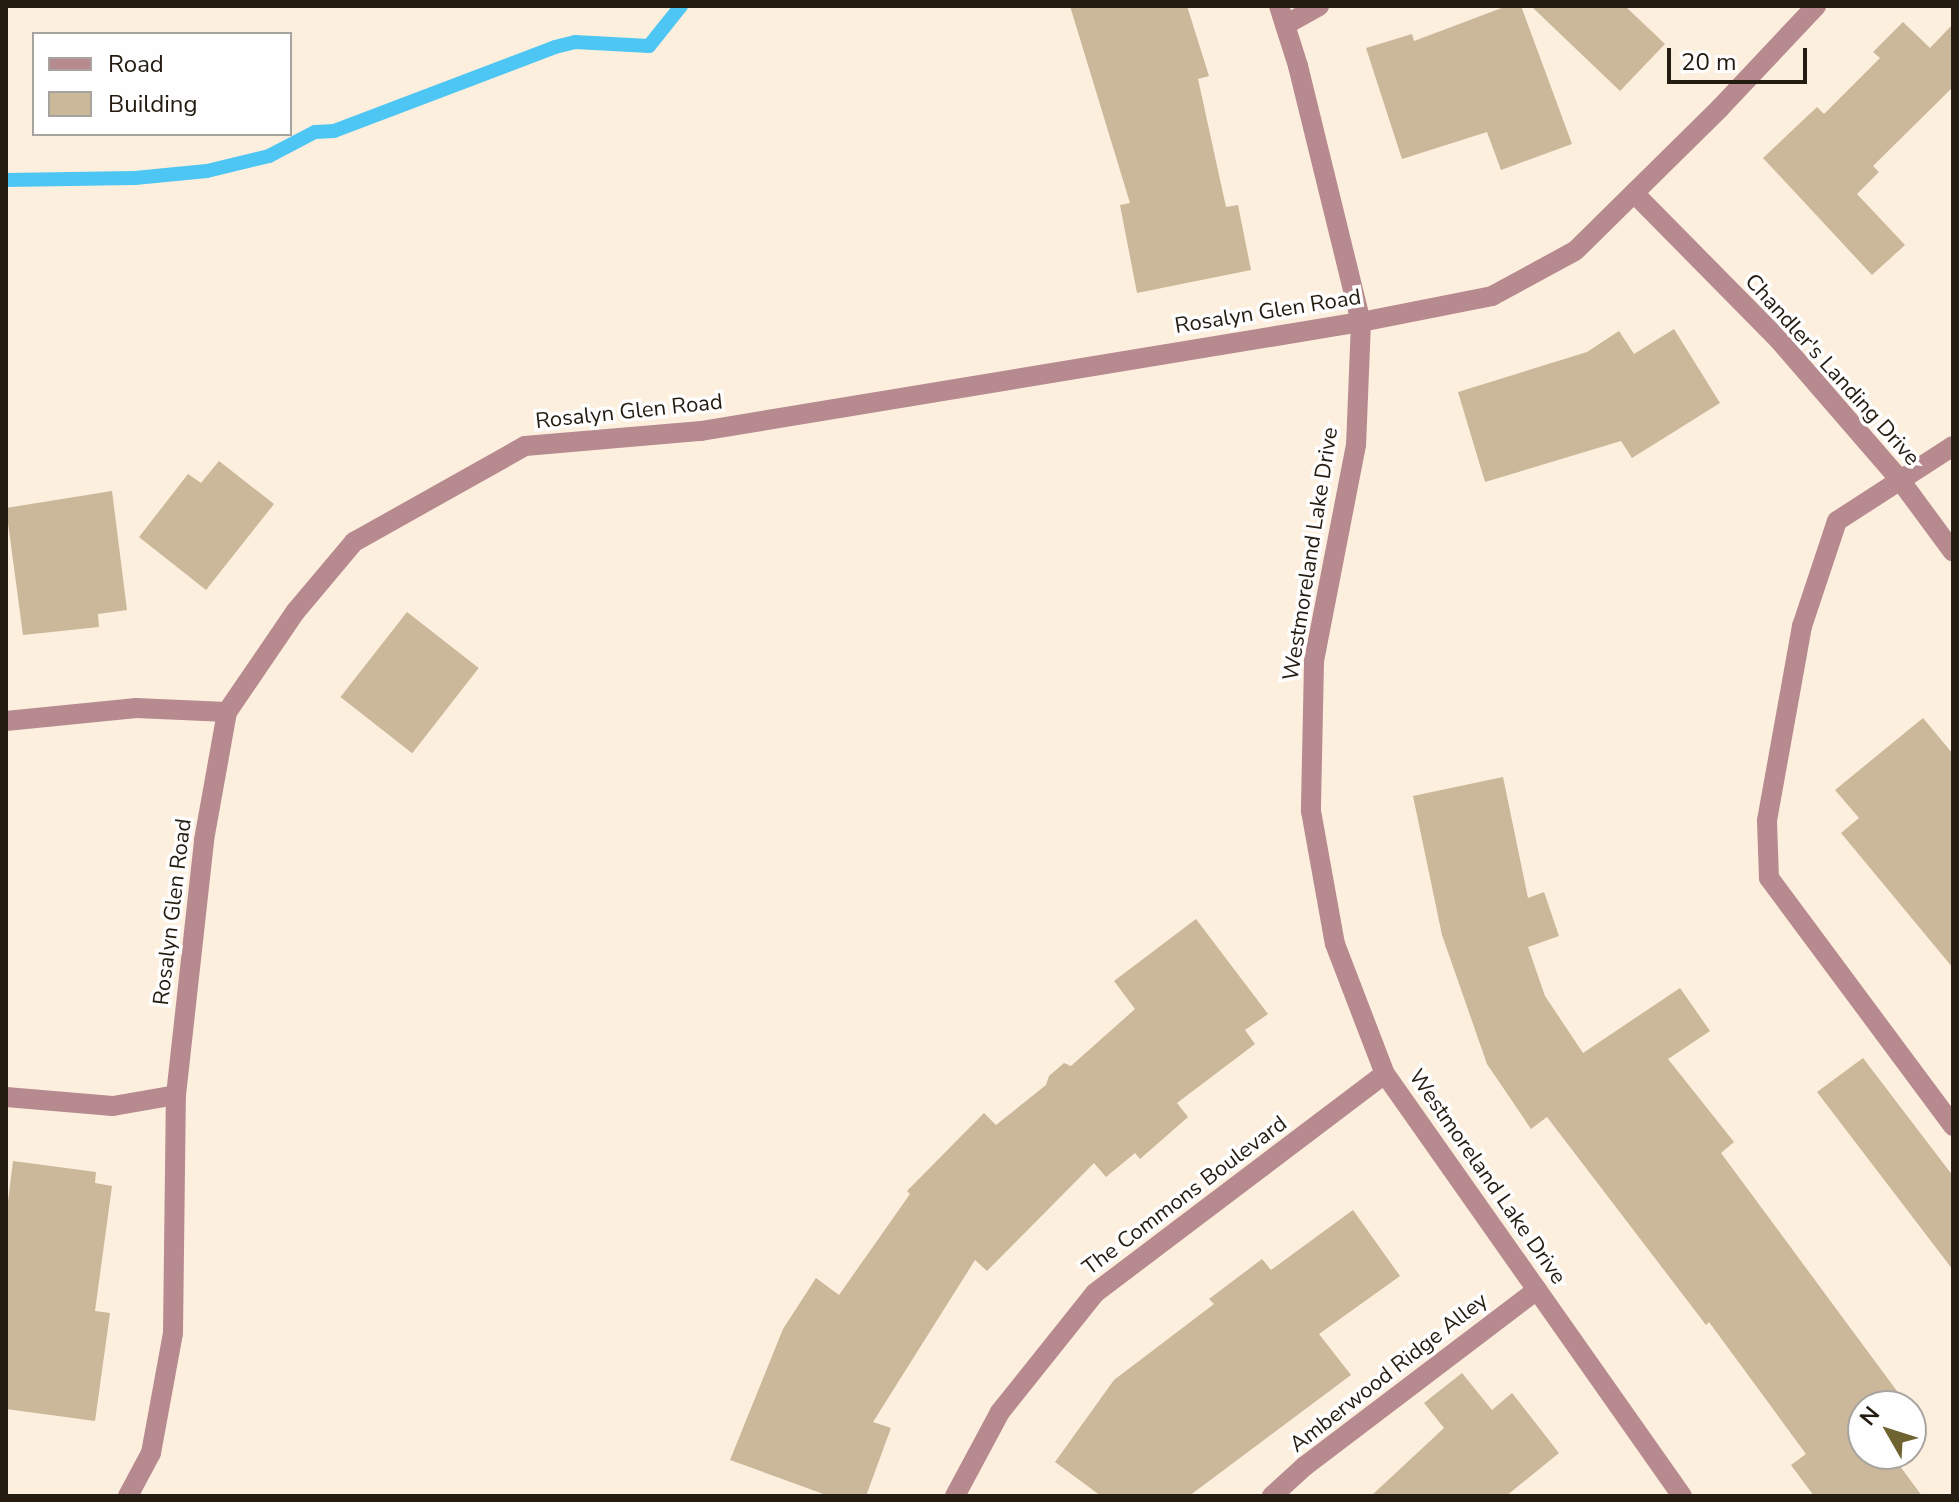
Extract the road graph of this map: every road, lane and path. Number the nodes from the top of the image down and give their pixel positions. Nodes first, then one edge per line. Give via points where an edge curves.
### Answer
1 (1319, 6) edge
2 (1816, 6) edge
3 (1282, 16) edge
4 (1634, 193) junction
5 (1361, 322) junction
6 (1953, 446) edge
7 (1900, 480) junction
8 (1953, 552) edge
9 (227, 712) junction
10 (6, 721) edge
11 (1385, 1074) junction
12 (176, 1095) junction
13 (6, 1097) edge
14 (1953, 1126) edge
15 (1537, 1290) junction
16 (128, 1496) edge
17 (955, 1496) edge
18 (1272, 1496) edge
19 (1682, 1496) edge

1 - 3 street
2 - 4 street, Rosalyn Glen Road
3 - 5 street, Westmoreland Lake Drive
4 - 5 street, Rosalyn Glen Road via 1575,251 1492,296
4 - 7 street, Chandler's Landing Drive via 1778,339
5 - 9 street, Rosalyn Glen Road via 701,431 525,446 354,542 296,611
5 - 11 street, Westmoreland Lake Drive via 1356,445 1314,662 1311,811 1335,944
6 - 7 street
7 - 8 street, Chandler's Landing Drive
7 - 14 street via 1837,521 1802,626 1767,821 1769,878
9 - 10 street via 136,708
9 - 12 street, Rosalyn Glen Road via 204,840
11 - 15 street, Westmoreland Lake Drive
11 - 17 street, The Commons Boulevard via 1095,1293 1000,1412
12 - 13 street via 113,1106
12 - 16 street, Rosalyn Glen Road via 173,1333 151,1453
15 - 18 street, Amberwood Ridge Alley
15 - 19 street, Westmoreland Lake Drive

